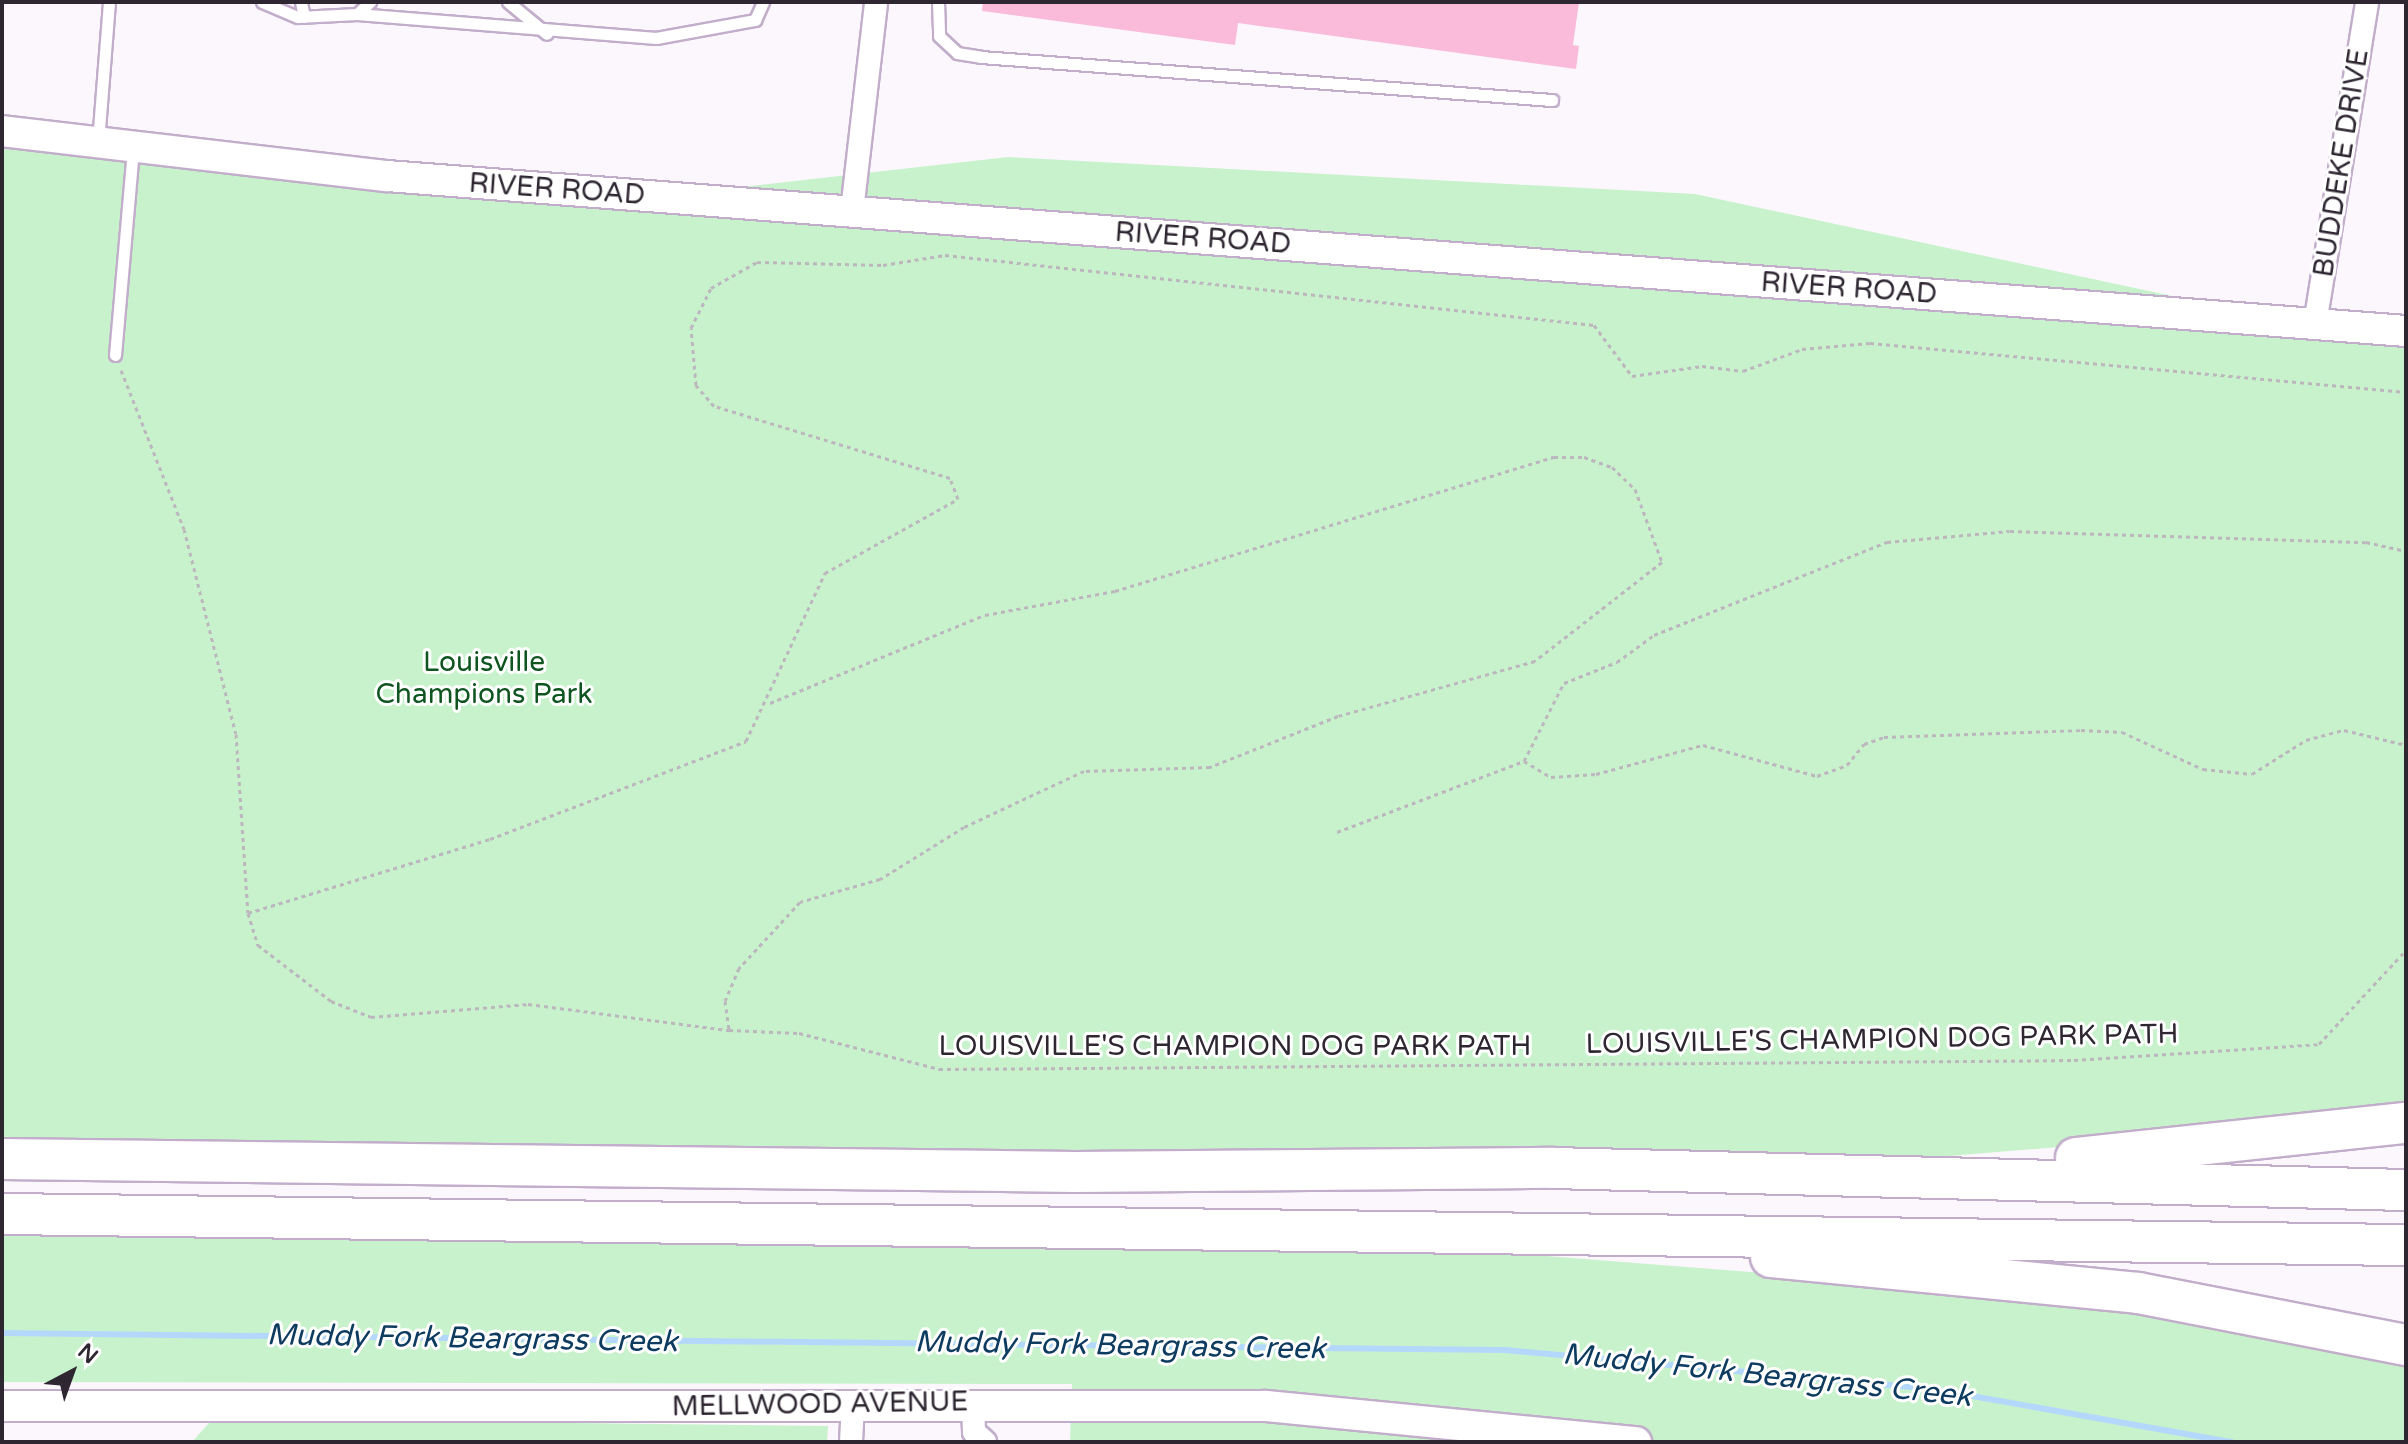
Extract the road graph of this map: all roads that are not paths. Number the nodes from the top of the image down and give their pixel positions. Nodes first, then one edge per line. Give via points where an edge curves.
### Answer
1 (109, 2) edge
2 (262, 2) edge
3 (301, 2) edge
4 (370, 2) edge
5 (508, 2) edge
6 (763, 2) edge
7 (876, 2) edge
8 (938, 2) edge
9 (2367, 2) edge
10 (357, 14) junction
11 (304, 17) junction
12 (547, 34) junction
13 (1552, 100) dead end
14 (2, 131) edge
15 (97, 146) junction
16 (133, 151) junction
17 (852, 211) junction
18 (2315, 324) junction
19 (2406, 331) edge
20 (115, 355) road end
21 (2406, 1123) edge
22 (2, 1159) edge
23 (1553, 1168) junction
24 (2406, 1190) edge
25 (2, 1214) edge
26 (1618, 1230) junction
27 (2406, 1245) edge
28 (2406, 1345) edge
29 (973, 1403) junction
30 (853, 1405) junction
31 (2, 1406) edge
32 (851, 1442) edge
33 (985, 1442) edge
34 (1636, 1442) edge

1 - 15 lane
2 - 11 lane
3 - 11 lane
4 - 10 lane
5 - 12 lane
6 - 12 lane via 755,20 701,32 656,38
7 - 17 street
8 - 13 lane via 939,36 969,55
9 - 18 street, BUDDEKE DRIVE
10 - 11 lane
10 - 12 lane
14 - 15 street, RIVER ROAD
15 - 16 street, RIVER ROAD
16 - 17 street, RIVER ROAD
16 - 20 lane
17 - 18 street, RIVER ROAD
18 - 19 street, RIVER ROAD
21 - 23 highway via 2079,1158
22 - 23 highway via 1075,1172
23 - 24 highway
25 - 26 highway
26 - 27 highway
26 - 28 highway via 1713,1251 2138,1293
29 - 30 street, MELLWOOD AVENUE
29 - 33 street via 974,1432
29 - 34 street, MELLWOOD AVENUE via 1351,1409
30 - 31 street, MELLWOOD AVENUE
30 - 32 street

